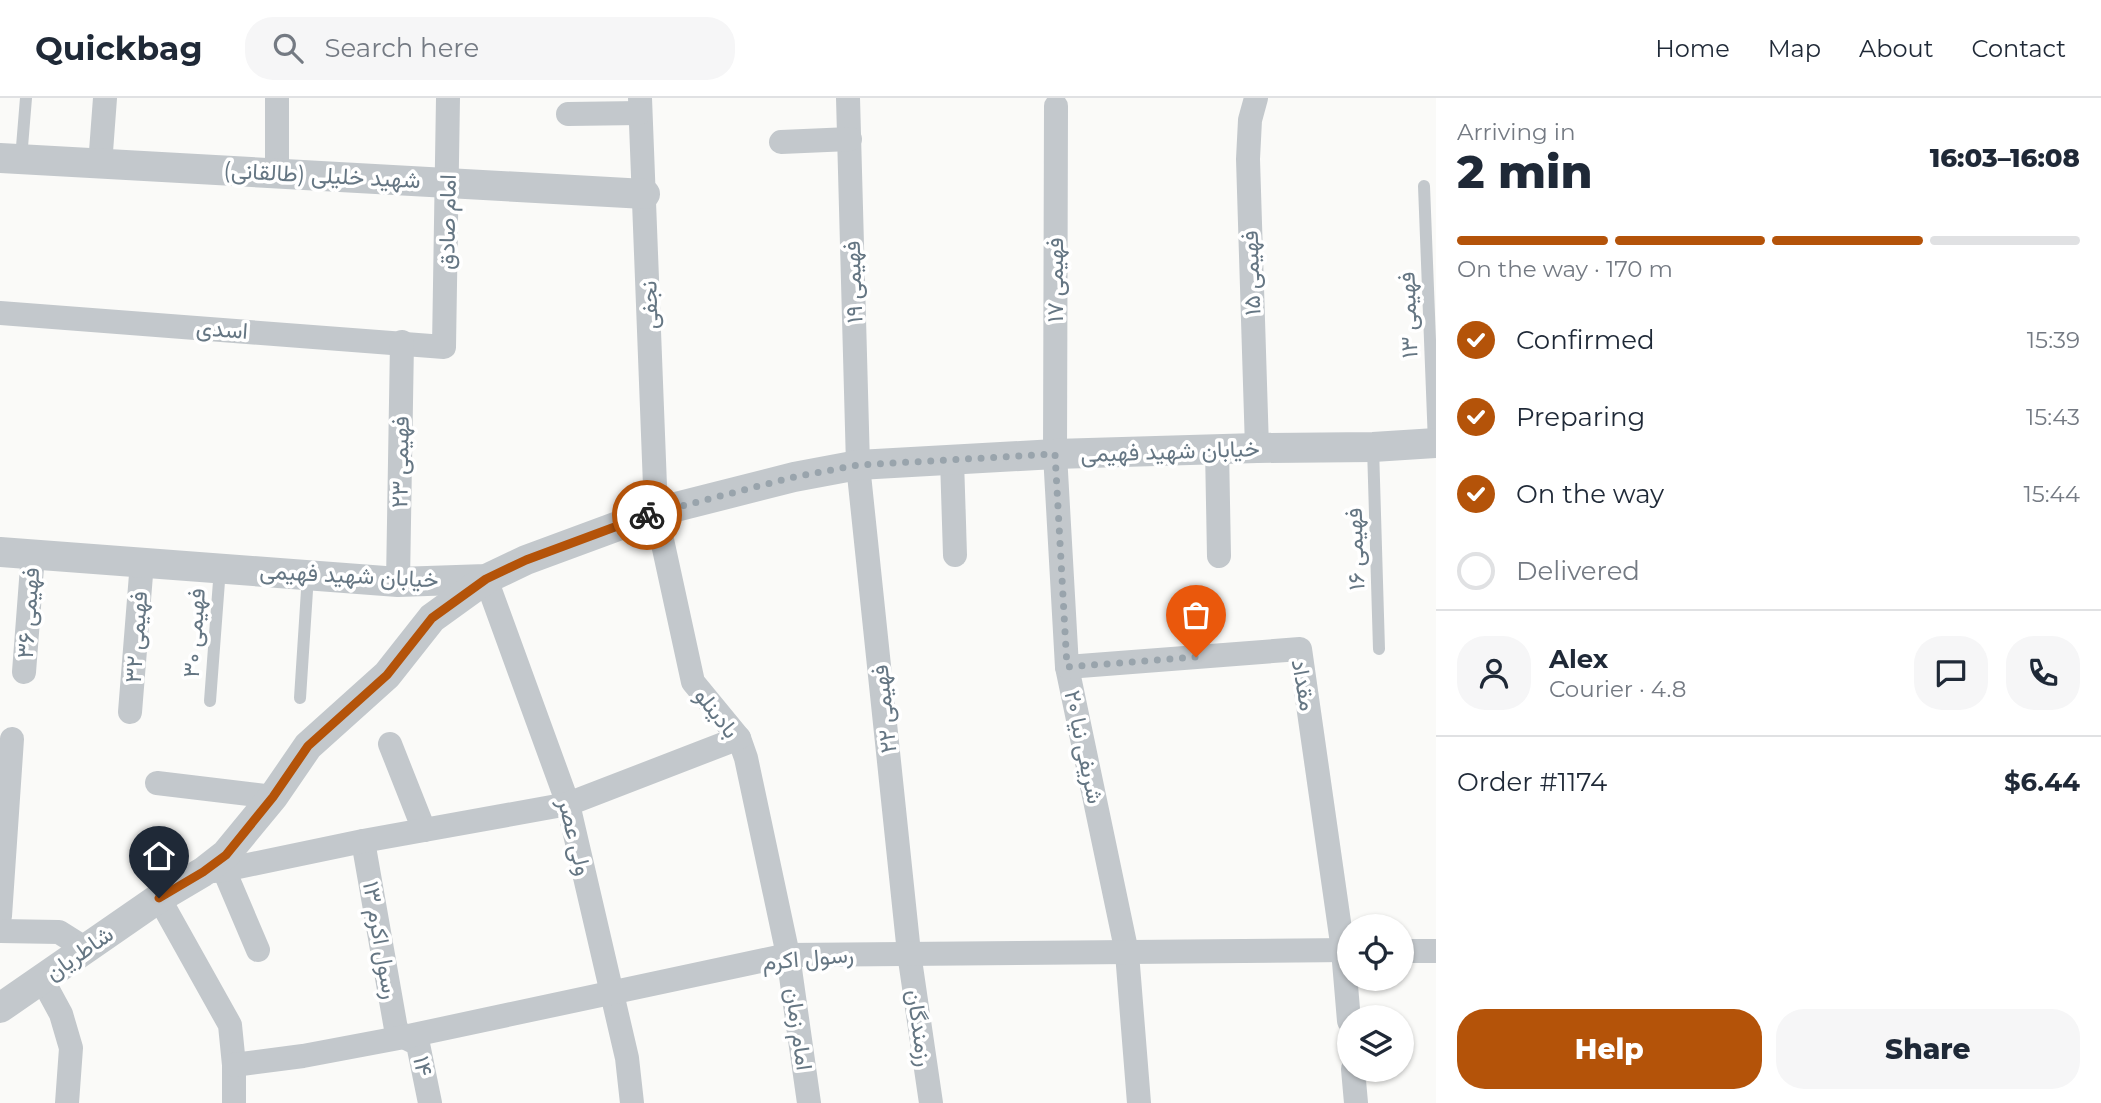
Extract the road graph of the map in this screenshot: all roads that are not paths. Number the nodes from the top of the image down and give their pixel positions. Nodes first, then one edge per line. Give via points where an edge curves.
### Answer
1 (26, 98) edge
2 (105, 98) edge
3 (277, 98) edge
4 (448, 98) edge
5 (848, 98) edge
6 (1256, 98) edge
7 (640, 105) edge
8 (1056, 106) dead end
9 (568, 114) dead end
10 (850, 139) junction
11 (781, 142) dead end
12 (11, 159) edge
13 (100, 165) junction
14 (277, 173) junction
15 (447, 181) junction
16 (1424, 186) dead end
17 (645, 194) junction
18 (0, 313) edge
19 (402, 342) junction
20 (444, 346) joint
21 (1435, 443) edge
22 (1373, 447) junction
23 (1256, 448) junction
24 (1217, 449) junction
25 (1055, 454) junction
26 (952, 459) junction
27 (858, 465) junction
28 (656, 512) junction
29 (0, 552) edge
30 (33, 554) junction
31 (955, 555) dead end
32 (1219, 556) dead end
33 (142, 562) junction
34 (220, 568) junction
35 (307, 574) junction
36 (486, 579) junction
37 (398, 582) junction
38 (1379, 649) dead end
39 (1067, 667) junction
40 (24, 672) dead end
41 (300, 698) dead end
42 (210, 701) dead end
43 (130, 712) dead end
44 (739, 738) junction
45 (12, 739) dead end
46 (390, 744) dead end
47 (157, 783) dead end
48 (273, 797) junction
49 (568, 804) junction
50 (424, 830) junction
51 (363, 841) junction
52 (214, 871) junction
53 (159, 898) junction
54 (1340, 914) edge
55 (0, 916) edge
56 (0, 931) edge
57 (86, 948) junction
58 (258, 950) dead end
59 (1337, 950) edge
60 (1414, 951) edge
61 (1436, 951) edge
62 (909, 953) junction
63 (1127, 953) junction
64 (788, 955) junction
65 (42, 979) junction
66 (612, 992) junction
67 (0, 1008) edge
68 (404, 1037) junction
69 (234, 1065) junction
70 (1354, 1082) edge
71 (66, 1103) edge
72 (234, 1103) edge
73 (430, 1103) edge
74 (632, 1103) edge
75 (809, 1103) edge
76 (931, 1103) edge
77 (1139, 1103) edge
78 (1356, 1103) edge

1 - 12 lane
2 - 13 street
3 - 14 street
4 - 15 street, امام صادق
5 - 10 street, فهیمی ۱۹
6 - 23 street, فهیمی ۱۵ via 1248,159
7 - 9 street
7 - 17 street, نجفی
8 - 25 street, فهیمی ۱۷
10 - 11 street
10 - 27 street, فهیمی ۱۹
12 - 13 street, شهید خلیلی (طالقانی)
13 - 14 street, شهید خلیلی (طالقانی)
14 - 15 street, شهید خلیلی (طالقانی)
15 - 17 street, شهید خلیلی (طالقانی)
15 - 20 street, امام صادق
16 - 21 lane, فهیمی ۱۳
17 - 28 street, نجفی
18 - 19 street, اسدی
19 - 20 street, اسدی
19 - 37 street, فهیمی ۲۳
21 - 22 street, خیابان شهید فهیمی
22 - 23 street, خیابان شهید فهیمی
22 - 38 lane, فهیمی ۱۶
23 - 24 street, خیابان شهید فهیمی
24 - 25 street, خیابان شهید فهیمی
24 - 32 street
25 - 26 street, خیابان شهید فهیمی
25 - 39 street, ۲۰ شریفی نیا
26 - 27 street, خیابان شهید فهیمی
26 - 31 street
27 - 28 street, خیابان شهید فهیمی
27 - 62 street, فهیمی ۲۲
28 - 36 street, خیابان شهید فهیمی
28 - 44 street, بادینلو via 693,682
29 - 30 street, خیابان شهید فهیمی
30 - 33 street, خیابان شهید فهیمی
30 - 40 street, فهیمی ۳۶
33 - 34 street, خیابان شهید فهیمی
33 - 43 street, فهیمی ۳۲
34 - 35 street, خیابان شهید فهیمی
34 - 42 lane, فهیمی ۳۰
35 - 37 street, خیابان شهید فهیمی
35 - 41 lane
36 - 37 street, خیابان شهید فهیمی
36 - 48 street, شاطریان via 432,618 387,675 308,746
36 - 49 street, ولی عصر
39 - 54 street, مقداد via 1300,649
39 - 63 street, ۲۰ شریفی نیا
44 - 49 street
44 - 64 street, بادینلو
45 - 55 street
46 - 50 street
47 - 48 street
48 - 52 street, شاطریان
49 - 50 street
49 - 66 street, ولی عصر
50 - 51 street
51 - 52 street
51 - 68 street, رسول اکرم ۱۳ via 396,1029
52 - 53 street, شاطریان
52 - 58 street
53 - 57 street, شاطریان
53 - 69 street via 230,1025
56 - 57 street via 59,932
57 - 65 street, شاطریان
59 - 63 street, رسول اکرم
60 - 61 street
62 - 63 street, رسول اکرم
62 - 64 street, رسول اکرم
62 - 76 street, رزمندگان
63 - 77 street, ۲۰ شریفی نیا
64 - 66 street, رسول اکرم
64 - 75 street, امام زمان
65 - 67 street, شاطریان
65 - 71 street via 61,1014 71,1048
66 - 68 street, رسول اکرم
66 - 74 street, ولی عصر
68 - 69 street, رسول اکرم
68 - 73 street, ۱۴ via 418,1044
69 - 72 street
70 - 78 street

